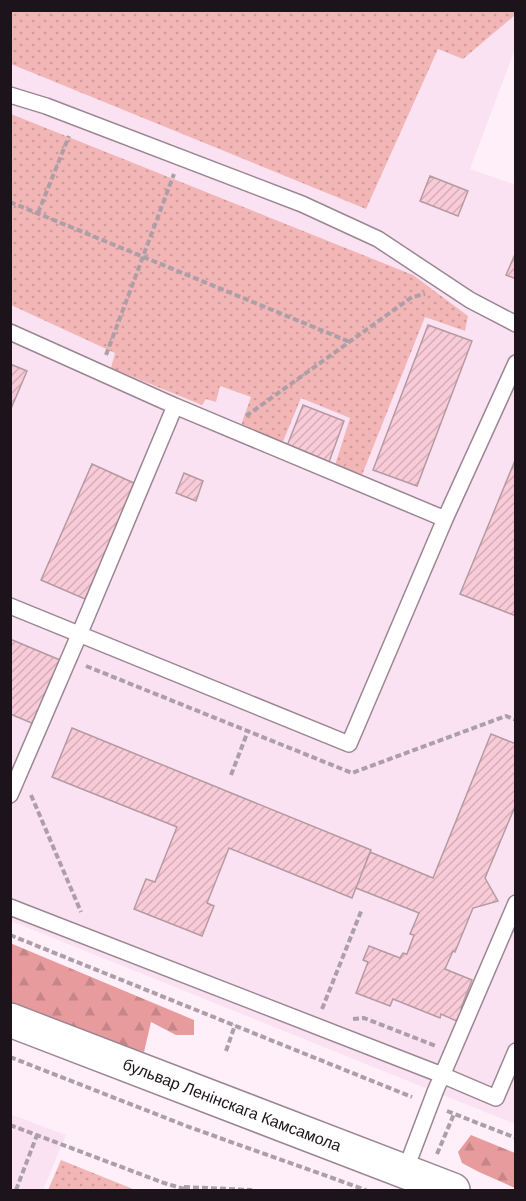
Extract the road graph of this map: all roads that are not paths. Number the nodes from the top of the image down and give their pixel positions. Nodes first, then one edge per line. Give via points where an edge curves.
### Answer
1 (10, 95) edge
2 (516, 324) edge
3 (10, 332) edge
4 (516, 363) edge
5 (175, 406) junction
6 (445, 519) junction
7 (10, 606) edge
8 (80, 635) junction
9 (10, 795) edge
10 (10, 907) edge
11 (514, 909) edge
12 (10, 1020) edge
13 (516, 1051) edge
14 (442, 1075) junction
15 (405, 1171) junction
16 (453, 1191) edge

1 - 2 lane via 302,204 378,239 470,300
3 - 5 lane
4 - 6 lane
5 - 6 lane
5 - 8 lane
6 - 8 lane via 349,744
7 - 8 lane
8 - 9 lane
10 - 14 lane
11 - 14 lane
12 - 15 street, бульвар Ленінскага Камсамола
13 - 14 lane via 495,1098
14 - 15 lane
15 - 16 street, бульвар Ленінскага Камсамола

